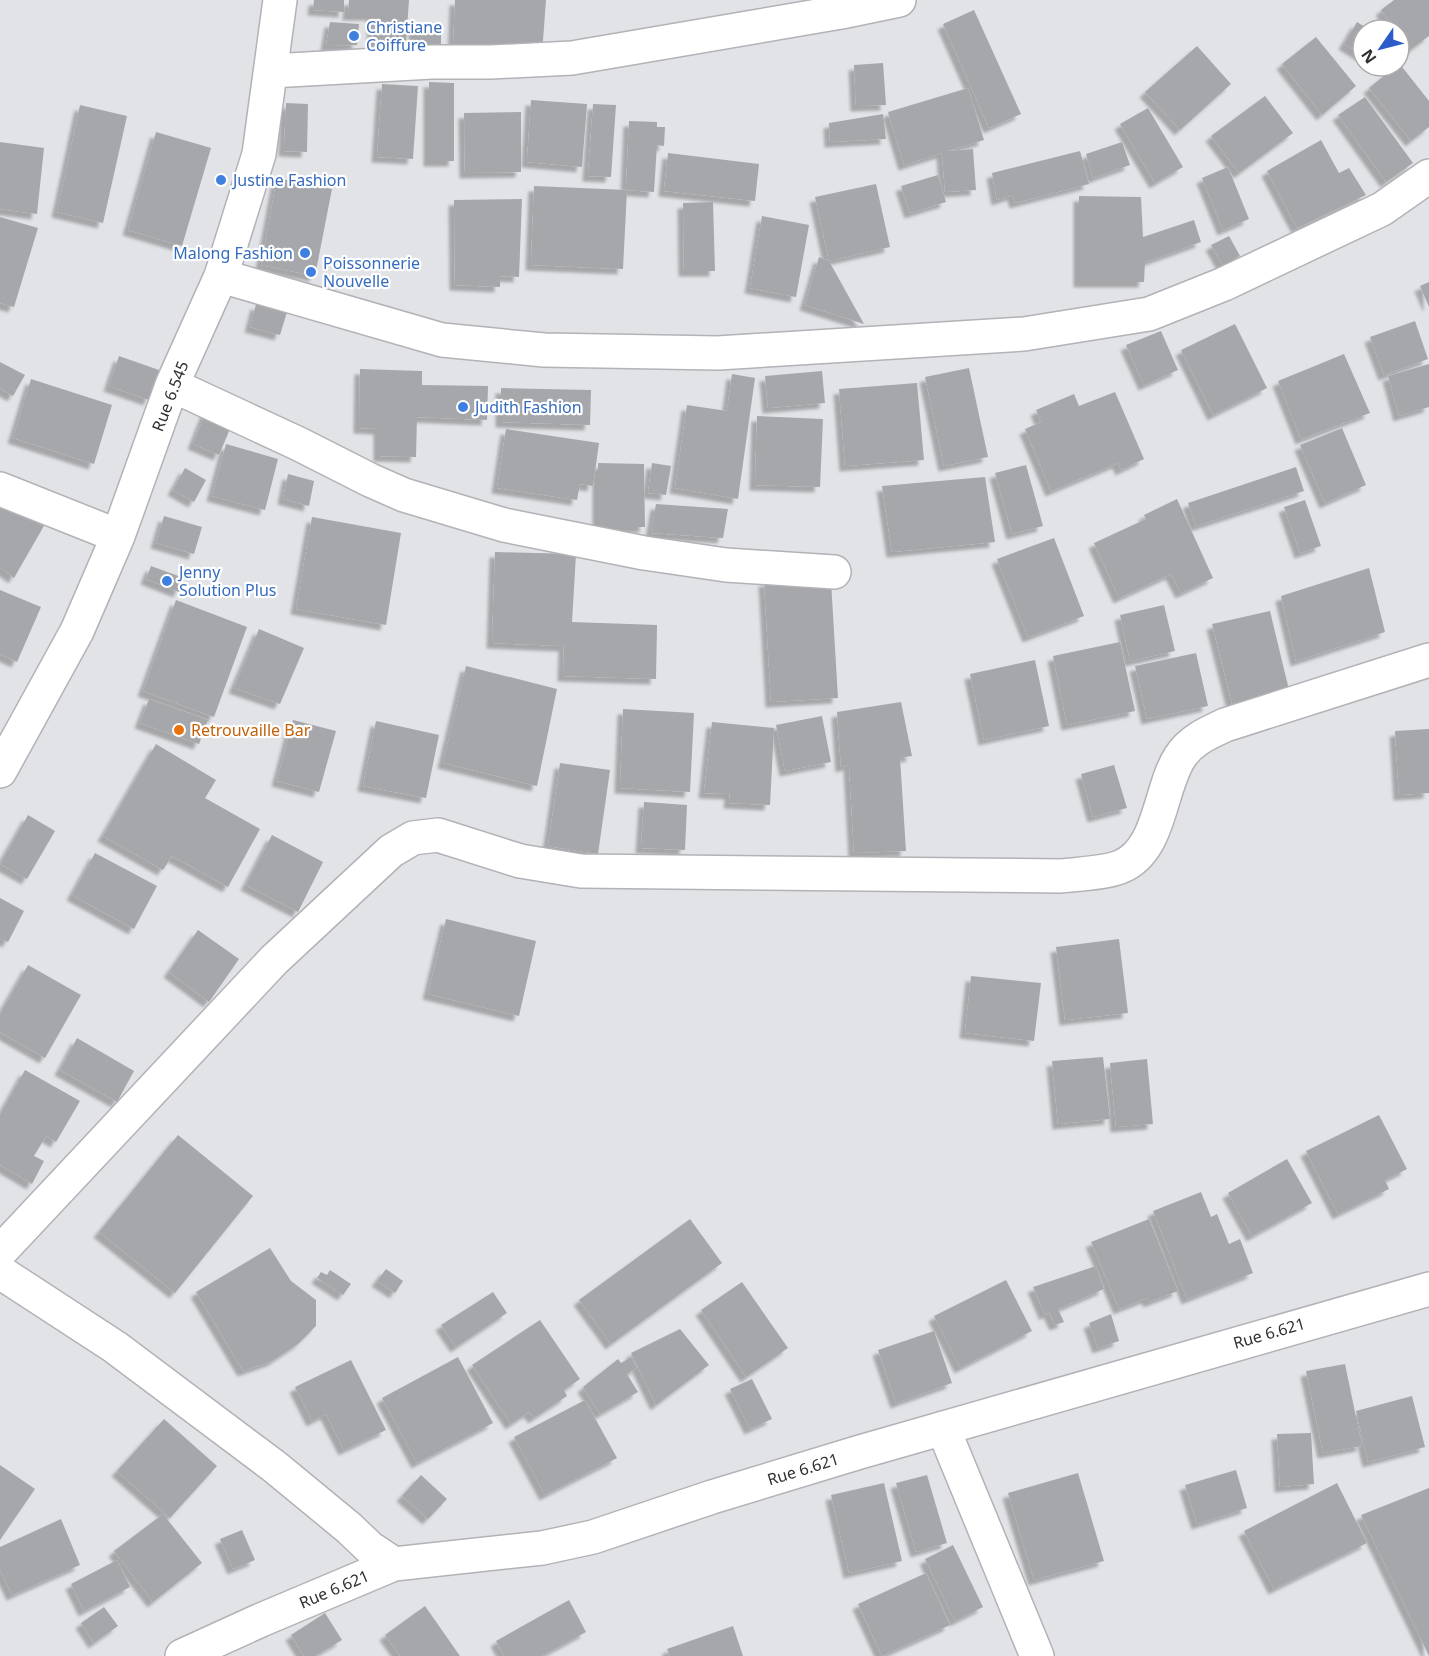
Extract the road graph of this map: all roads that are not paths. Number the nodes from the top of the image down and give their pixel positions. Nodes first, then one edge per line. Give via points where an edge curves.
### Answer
1 (280, 0) edge
2 (899, 0) edge
3 (272, 71) junction
4 (1429, 176) edge
5 (221, 276) junction
6 (172, 385) junction
7 (0, 489) edge
8 (118, 536) junction
9 (834, 573) dead end
10 (1429, 660) edge
11 (0, 771) edge
12 (0, 1252) edge
13 (0, 1272) edge
14 (1429, 1289) edge
15 (943, 1428) junction
16 (394, 1564) junction
17 (183, 1656) edge
18 (1037, 1656) edge

1 - 3 street, Rue 6.545
2 - 3 street via 572,58
3 - 5 street, Rue 6.545 via 258,154
4 - 5 street via 1382,209 1224,284 1149,314 1024,334 718,353 544,350 442,340
5 - 6 street, Rue 6.545
6 - 8 street, Rue 6.545
6 - 9 street via 396,491 504,525 703,562
7 - 8 street
8 - 11 street, Rue 6.545 via 77,631
10 - 12 street via 1225,725 1195,740 1180,757 1140,855 1120,867 1061,876 581,871 520,861 438,835 413,838 391,851 274,960
13 - 16 street via 115,1347
14 - 15 street, Rue 6.621
15 - 16 street, Rue 6.621 via 593,1537 542,1548
15 - 18 street
16 - 17 street, Rue 6.621

